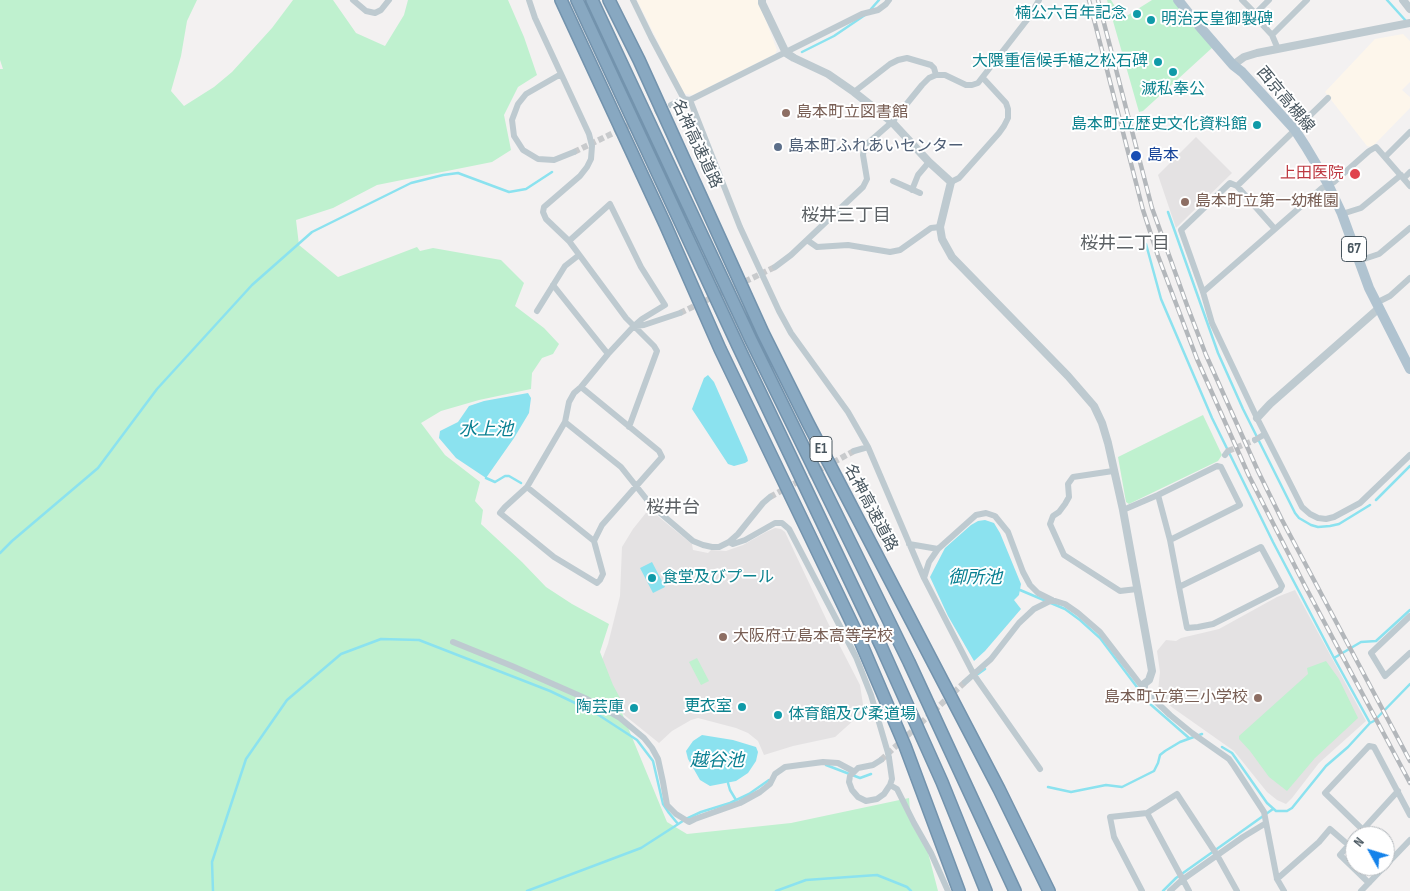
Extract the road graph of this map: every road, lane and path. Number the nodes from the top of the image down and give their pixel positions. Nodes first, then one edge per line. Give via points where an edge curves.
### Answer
1 (353, 0) edge
2 (389, 0) edge
3 (529, 0) edge
4 (561, 0) edge
5 (577, 0) edge
6 (592, 0) edge
7 (609, 0) edge
8 (633, 0) edge
9 (762, 0) edge
10 (889, 0) edge
11 (1039, 0) edge
12 (1178, 0) edge
13 (1242, 0) edge
14 (1269, 0) edge
15 (1307, 0) edge
16 (1403, 0) edge
17 (1410, 9) edge
18 (1255, 14) junction
19 (1410, 23) edge
20 (1272, 35) junction
21 (1278, 49) junction
22 (786, 53) junction
23 (1233, 65) junction
24 (561, 74) junction
25 (936, 75) junction
26 (984, 78) junction
27 (854, 92) junction
28 (1328, 98) dead end
29 (687, 100) junction
30 (671, 105) tunnel mouth
31 (892, 122) junction
32 (1295, 130) junction
33 (1410, 132) edge
34 (574, 152) tunnel mouth
35 (1386, 156) junction
36 (929, 162) junction
37 (1410, 172) edge
38 (1402, 176) junction
39 (893, 181) dead end
40 (951, 182) junction
41 (1328, 184) junction
42 (1237, 186) junction
43 (1410, 186) edge
44 (912, 190) junction
45 (920, 194) dead end
46 (1342, 214) junction
47 (940, 227) junction
48 (1274, 228) junction
49 (1410, 228) edge
50 (807, 240) junction
51 (569, 241) junction
52 (579, 255) junction
53 (1358, 261) junction
54 (775, 267) tunnel mouth
55 (1410, 278) edge
56 (553, 285) junction
57 (1203, 292) junction
58 (1377, 306) junction
59 (537, 311) dead end
60 (680, 313) tunnel mouth
61 (634, 326) junction
62 (608, 354) junction
63 (1410, 369) edge
64 (581, 387) junction
65 (1257, 418) junction
66 (565, 422) junction
67 (629, 427) junction
68 (1265, 434) junction
69 (1255, 440) tunnel mouth
70 (868, 447) junction
71 (854, 451) tunnel mouth
72 (1410, 454) edge
73 (1113, 471) junction
74 (637, 486) junction
75 (527, 487) junction
76 (1158, 495) junction
77 (770, 497) tunnel mouth
78 (1123, 510) junction
79 (1170, 540) junction
80 (594, 541) junction
81 (729, 542) junction
82 (909, 544) junction
83 (938, 549) junction
84 (924, 578) junction
85 (1179, 587) junction
86 (1137, 589) junction
87 (1050, 601) junction
88 (1410, 616) edge
89 (453, 642) dead end
90 (1410, 653) edge
91 (975, 676) junction
92 (965, 682) tunnel mouth
93 (1144, 688) junction
94 (881, 760) tunnel mouth
95 (1040, 769) dead end
96 (852, 773) junction
97 (891, 779) junction
98 (1398, 791) junction
99 (1147, 812) junction
100 (1410, 815) edge
101 (1265, 818) junction
102 (1359, 826) edge
103 (1367, 826) edge
104 (1410, 840) edge
105 (1345, 842) dead end
106 (1345, 849) edge
107 (1216, 852) junction
108 (1345, 860) edge
109 (1362, 876) edge
110 (1181, 877) junction
111 (1277, 878) junction
112 (1369, 883) junction
113 (948, 891) edge
114 (959, 891) edge
115 (986, 891) edge
116 (1015, 891) edge
117 (1049, 891) edge
118 (1142, 891) edge
119 (1170, 891) edge
120 (1189, 891) edge
121 (1237, 891) edge
122 (1284, 891) edge
123 (1361, 891) edge

1 - 2 street via 366,11 375,13
3 - 24 street
4 - 114 highway via 720,349 858,636 905,746
5 - 115 highway, E1 via 881,646
6 - 116 highway, 名神高速道路 / E1
7 - 117 highway, 名神高速道路 / E1 via 763,333
8 - 29 street
9 - 22 street
10 - 22 street via 872,12
11 - 26 street
12 - 23 main road, 西京高槻線 / 67
13 - 18 street
14 - 18 street
15 - 20 street
16 - 17 street
18 - 20 street
19 - 21 street
20 - 21 street
21 - 23 street via 1250,55
22 - 27 street via 828,74
22 - 29 street
23 - 32 main road, 西京高槻線 / 67
24 - 34 street via 526,94 518,104 512,120 514,136 522,150 538,159 554,160
24 - 51 street via 592,146 591,159 580,176 544,207 546,219
25 - 26 street via 945,75 972,86
25 - 27 street via 931,65 908,58 898,60
25 - 31 street via 922,85
26 - 40 street via 1006,103 1008,118 999,133 959,178
27 - 31 street
28 - 32 street
29 - 30 street
29 - 70 street via 779,311
31 - 36 street
31 - 50 street via 864,148 867,179 863,188
32 - 41 main road, 西京高槻線 / 67
32 - 42 street
33 - 35 street
35 - 38 street
35 - 41 street via 1376,147
36 - 40 street
36 - 44 street via 918,175
37 - 38 street
38 - 43 street
38 - 46 street via 1361,208
39 - 44 street
40 - 47 street
41 - 46 main road, 西京高槻線 / 67
41 - 48 street
42 - 48 street
42 - 57 street via 1230,183 1181,230
44 - 45 street
46 - 53 main road, 西京高槻線 / 67
47 - 50 street via 931,228 900,250 890,252 848,245 817,247
47 - 73 street via 942,239 952,257 1094,406 1108,443
48 - 57 street
49 - 53 street via 1380,254
50 - 54 street
51 - 52 street
51 - 61 street via 610,204 641,267 665,305
52 - 56 street via 565,266
52 - 61 street
53 - 58 main road, 西京高槻線 / 67
55 - 58 street
56 - 59 street
56 - 62 street
57 - 65 street via 1212,323
58 - 63 main road, 西京高槻線 / 67
58 - 65 street
60 - 61 street via 644,326
61 - 62 street
61 - 67 street via 657,351
62 - 64 street
64 - 66 street via 569,402
64 - 67 street
65 - 68 street
66 - 74 street via 621,467
66 - 75 street
67 - 74 street via 662,457
68 - 69 street
68 - 72 street via 1302,507 1310,514 1326,519 1360,503
70 - 71 street
70 - 82 street
73 - 78 street
73 - 86 street via 1073,477 1068,484 1069,496 1050,524 1064,555 1120,591
74 - 80 street via 602,525
74 - 81 street via 652,506 694,541 712,547
75 - 80 street
75 - 80 street via 500,513 554,557 597,583 603,574
76 - 78 street
76 - 79 street
76 - 79 street via 1217,466 1221,467 1240,505
77 - 81 street
78 - 86 street
79 - 85 street
81 - 97 street via 745,540 775,523 782,522 789,529 856,657 871,695 888,755
82 - 83 street
82 - 84 street
83 - 84 street
83 - 87 street via 976,515 986,513 995,516 1008,532 1030,586
84 - 91 street
85 - 85 street via 1187,628 1213,624 1280,590 1282,586 1261,547
86 - 93 street via 1152,671
87 - 91 street via 1034,609 1019,623
87 - 93 street via 1065,604 1078,612 1100,632
88 - 90 street via 1371,653 1385,676
89 - 96 street via 587,699 620,718 652,748 658,758 667,805 689,822 760,792 774,774 785,767 838,763
91 - 92 street
91 - 95 street
93 - 101 street via 1194,735 1228,759
94 - 96 street
96 - 97 street via 849,782 852,790 866,801 884,794
97 - 113 street
98 - 100 street
98 - 102 street via 1374,747 1369,746 1325,792
98 - 103 street
99 - 107 street via 1177,794
99 - 110 street
99 - 118 street via 1110,817 1114,837
101 - 107 street
101 - 111 street
104 - 112 street
105 - 111 street via 1330,829
106 - 108 street via 1340,855
107 - 110 street
107 - 121 street
109 - 112 street
110 - 119 street
110 - 120 street
111 - 122 street
112 - 123 street

